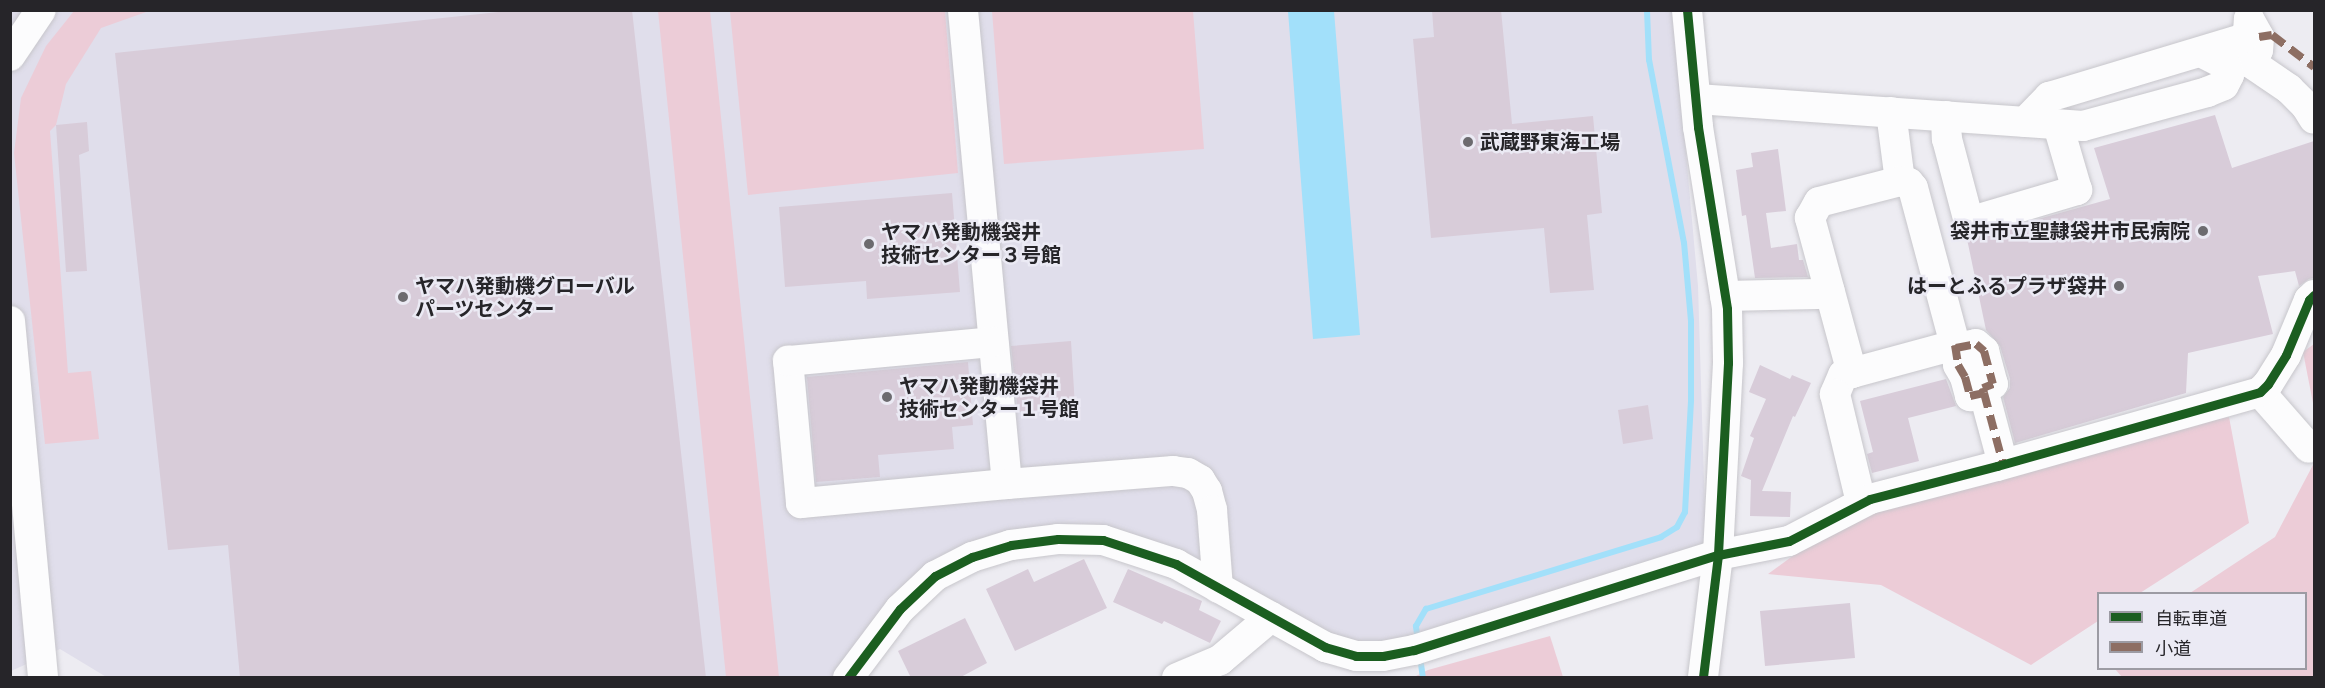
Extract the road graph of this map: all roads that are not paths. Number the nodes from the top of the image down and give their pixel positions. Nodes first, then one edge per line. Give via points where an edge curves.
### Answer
1 (41, 10) edge
2 (963, 10) edge
3 (1687, 10) edge
4 (2248, 15) edge
5 (2202, 53) junction
6 (10, 56) edge
7 (2240, 69) junction
8 (1697, 99) junction
9 (1891, 112) junction
10 (1947, 116) junction
11 (2314, 119) edge
12 (2025, 122) junction
13 (2058, 125) junction
14 (1900, 181) junction
15 (1830, 291) junction
16 (2314, 295) edge
17 (1725, 296) junction
18 (10, 321) edge
19 (993, 342) junction
20 (1956, 346) junction
21 (1852, 373) junction
22 (2260, 392) junction
23 (2309, 448) dead end
24 (2003, 464) junction
25 (1007, 484) junction
26 (1861, 502) junction
27 (1718, 555) junction
28 (1218, 588) junction
29 (1271, 617) junction
30 (43, 678) edge
31 (848, 678) edge
32 (1177, 678) edge
33 (1702, 678) edge

1 - 6 street
2 - 19 street
3 - 8 street
4 - 5 street via 2248,32 2242,39
4 - 7 street via 2259,37 2258,50
5 - 7 street
5 - 12 street via 2049,97
7 - 11 street via 2289,89
7 - 13 street via 2224,85 2207,92 2083,126
8 - 9 street
8 - 17 street
9 - 10 street
9 - 14 street
10 - 12 street
10 - 13 street via 1947,139 1969,222 2077,190
12 - 13 street
14 - 15 street via 1819,202 1813,209 1810,218
14 - 20 street via 1913,188
15 - 17 street
15 - 21 street
16 - 22 street via 2308,300 2286,355
17 - 27 street via 1728,363
18 - 30 street
19 - 25 street
19 - 25 street via 788,361 801,504
20 - 21 street
20 - 24 street via 1976,344 1984,351 1993,384 1983,388
21 - 26 street via 1843,375 1835,394
22 - 23 street
22 - 24 street
24 - 26 street
25 - 28 street via 1188,473 1200,480 1212,510
26 - 27 street via 1789,541
27 - 29 street via 1414,650 1383,656 1356,656 1324,647
27 - 33 street
28 - 29 street
28 - 31 street via 1176,564 1103,540 1058,538 1011,545 972,557 935,576 900,609
29 - 32 street via 1220,660

